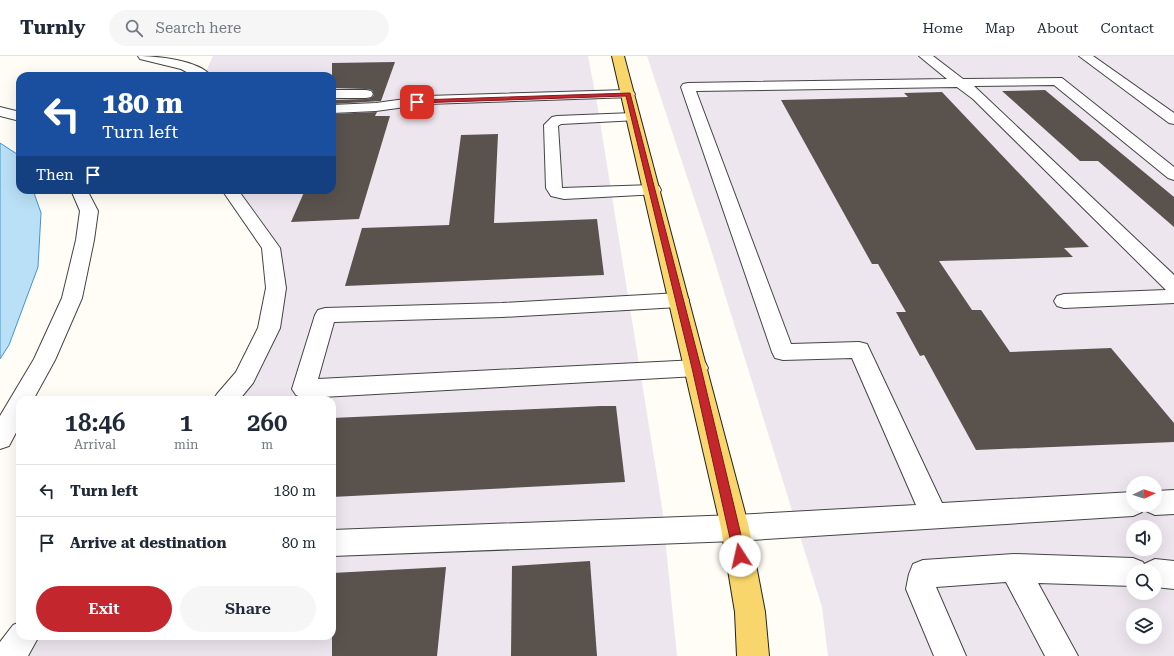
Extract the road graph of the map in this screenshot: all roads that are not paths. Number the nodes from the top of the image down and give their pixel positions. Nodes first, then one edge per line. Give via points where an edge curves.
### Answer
1 (144, 56) edge
2 (618, 56) edge
3 (925, 56) edge
4 (1085, 56) edge
5 (196, 72) edge
6 (959, 82) junction
7 (336, 94) edge
8 (628, 94) junction
9 (408, 103) junction
10 (336, 109) edge
11 (0, 111) edge
12 (16, 116) edge
13 (633, 117) junction
14 (1174, 120) edge
15 (1174, 175) edge
16 (652, 190) junction
17 (81, 194) edge
18 (233, 194) edge
19 (1174, 286) edge
20 (1174, 296) edge
21 (679, 300) junction
22 (1064, 301) dead end
23 (697, 368) junction
24 (24, 396) edge
25 (228, 396) edge
26 (16, 410) edge
27 (0, 439) edge
28 (1174, 502) edge
29 (1162, 503) edge
30 (1126, 504) edge
31 (934, 515) junction
32 (735, 528) junction
33 (336, 543) edge
34 (1014, 568) junction
35 (1126, 572) edge
36 (1162, 574) edge
37 (1174, 575) edge
38 (21, 640) edge
39 (8, 656) edge
40 (753, 656) edge
41 (950, 656) edge
42 (1062, 656) edge

1 - 5 street via 185,66
2 - 8 main road
3 - 6 street
4 - 14 street
6 - 15 street via 1057,81
6 - 19 street via 978,96
6 - 31 street via 688,87 783,352 859,350
7 - 9 street via 362,93
8 - 9 street via 427,100
8 - 13 main road
9 - 10 street
11 - 12 street
13 - 16 main road
13 - 16 street via 553,122 551,124 554,188 564,194
16 - 21 main road
17 - 24 street via 89,211 72,298 44,360
18 - 25 street via 271,248 276,288 269,328 245,377
20 - 22 street
21 - 23 main road
21 - 23 street via 325,316 304,389
23 - 32 main road
26 - 27 street
28 - 29 street
30 - 31 street
31 - 32 street
32 - 33 street
32 - 40 main road via 750,612
34 - 35 street
34 - 41 street via 923,574 921,589
34 - 42 street
36 - 37 street
38 - 39 street

